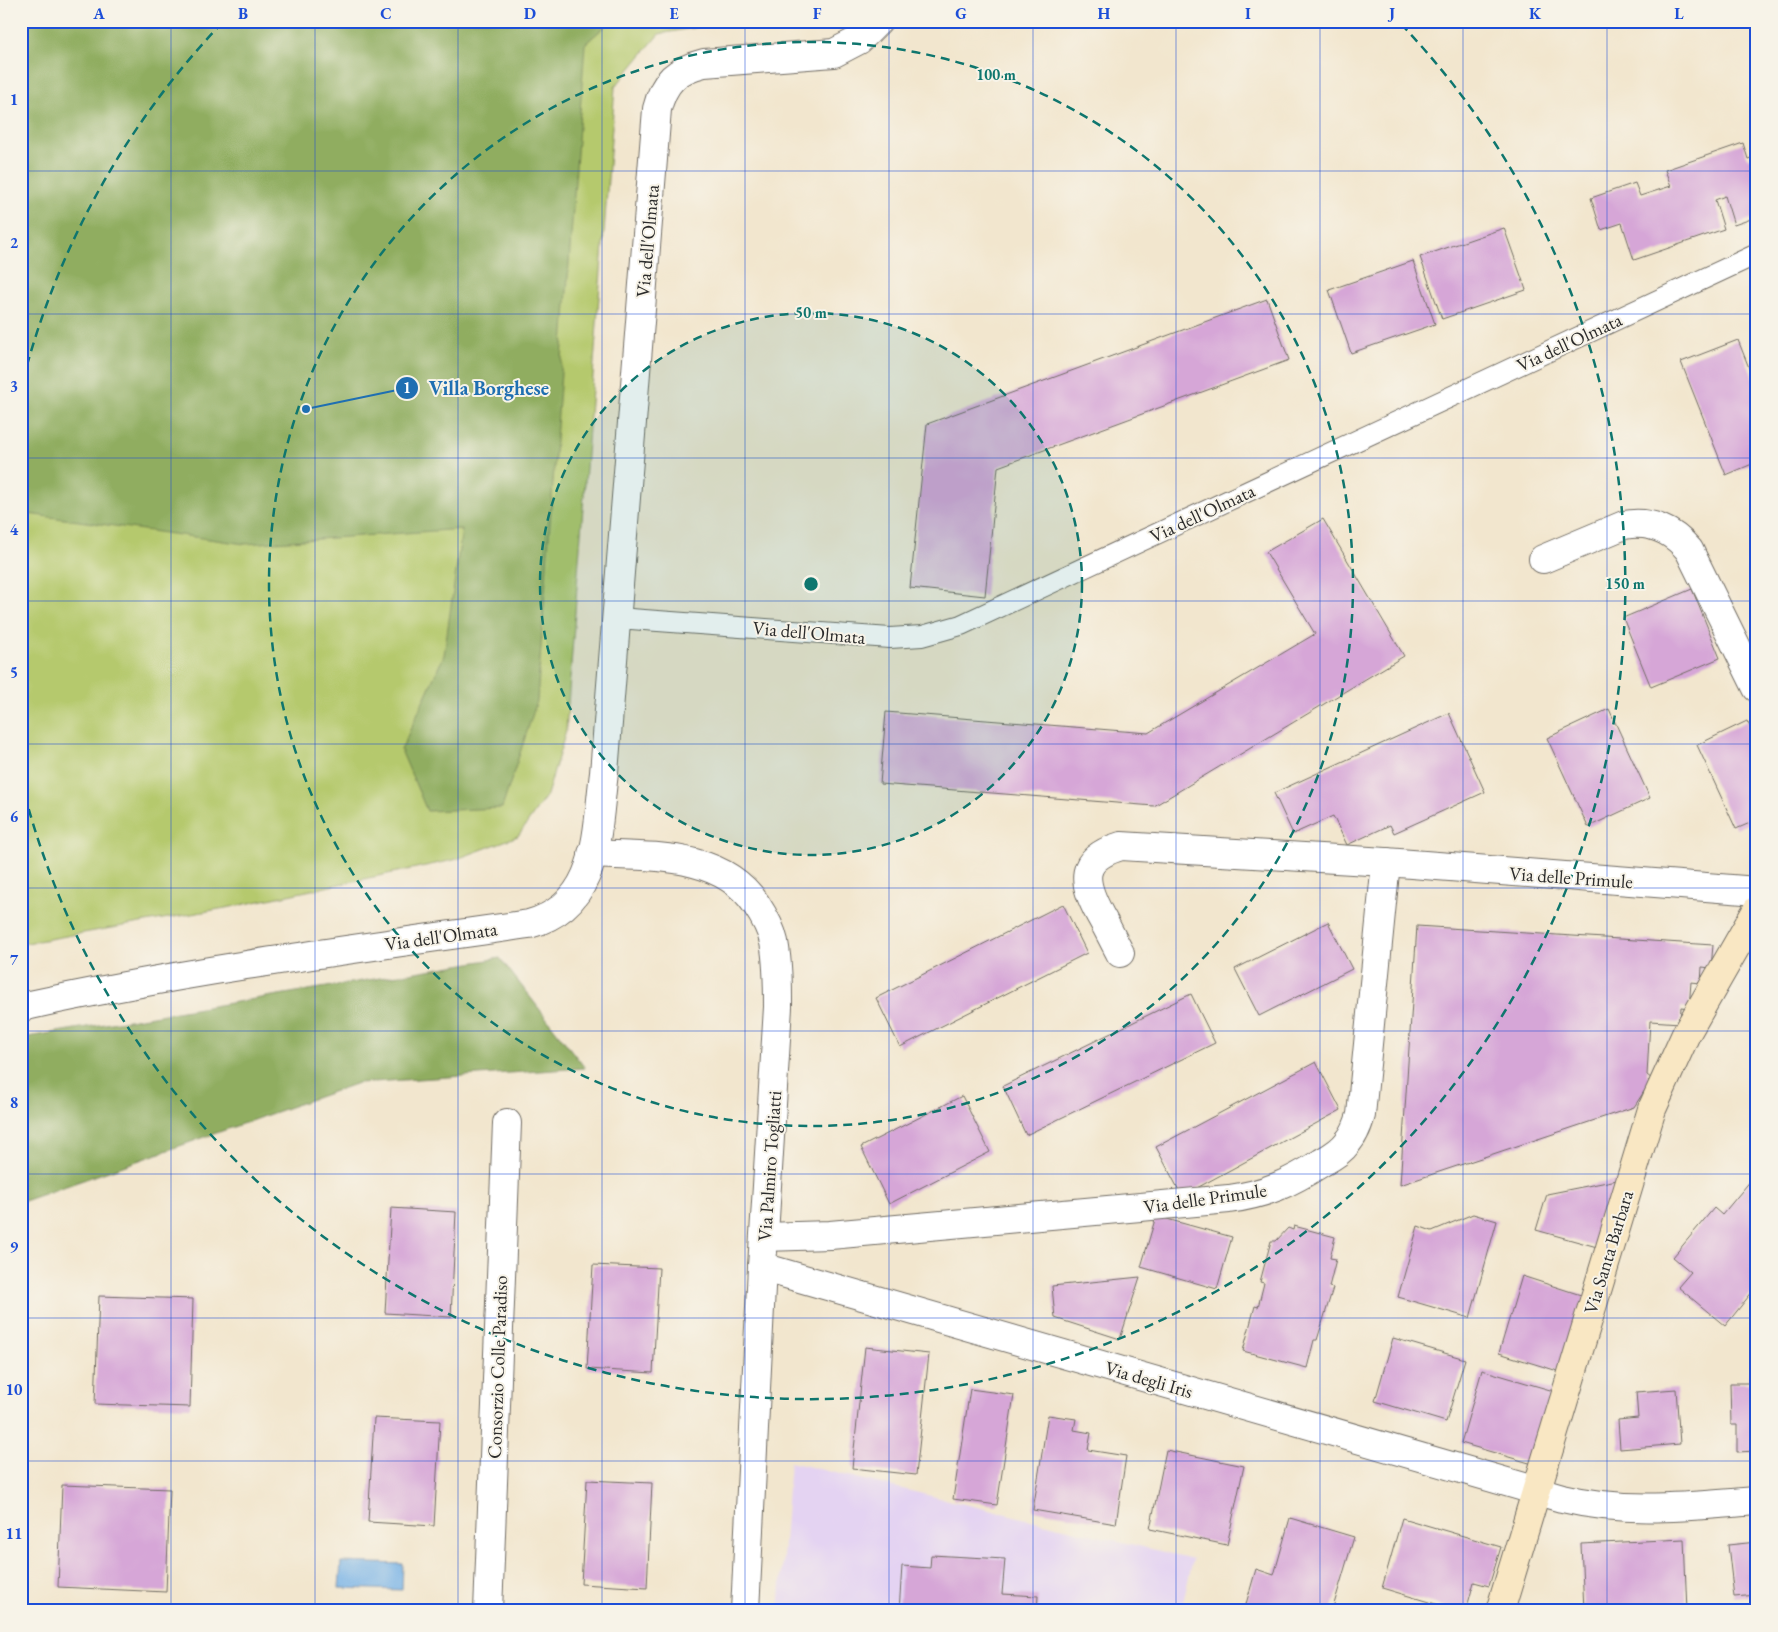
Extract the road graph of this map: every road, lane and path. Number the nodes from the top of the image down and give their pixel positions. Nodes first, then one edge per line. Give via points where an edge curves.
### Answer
1 (874, 24) edge
2 (1757, 254) edge
3 (1543, 559) dead end
4 (617, 618) junction
5 (1757, 688) edge
6 (592, 854) junction
7 (1386, 862) junction
8 (1757, 891) edge
9 (1757, 910) edge
10 (1120, 953) dead end
11 (21, 1007) edge
12 (507, 1123) dead end
13 (764, 1237) junction
14 (762, 1267) junction
15 (1536, 1491) junction
16 (1757, 1501) edge
17 (488, 1611) edge
18 (746, 1611) edge
19 (1500, 1611) edge

1 - 4 street, Via dell'Olmata via 859,40 834,53 704,63 686,68 663,92 657,109
2 - 4 lane, Via dell'Olmata via 961,625 928,635 890,638
3 - 5 street via 1624,525 1648,524 1668,531 1683,542 1693,557
4 - 6 street, Via dell'Olmata via 604,773
6 - 11 street, Via dell'Olmata via 589,869 577,893 563,908 529,924 242,965
6 - 13 street, Via Palmiro Togliatti via 669,859 710,868 743,888 770,928 778,971 778,1006
7 - 8 street, Via delle Primule
7 - 10 street, Via delle Primule via 1130,846 1110,849 1096,857 1086,881
7 - 13 street, Via delle Primule via 1361,1115 1354,1134 1342,1149 1304,1174 1257,1194 1229,1198 830,1235
9 - 15 street, Via Santa Barbara via 1686,1034 1652,1109
12 - 17 street, Consorzio Colle Paradiso
13 - 14 street, Via Palmiro Togliatti
14 - 15 street, Via degli Iris
14 - 18 street, Via Palmiro Togliatti
15 - 16 street, Via degli Iris via 1576,1502 1624,1508
15 - 19 street, Via Santa Barbara

